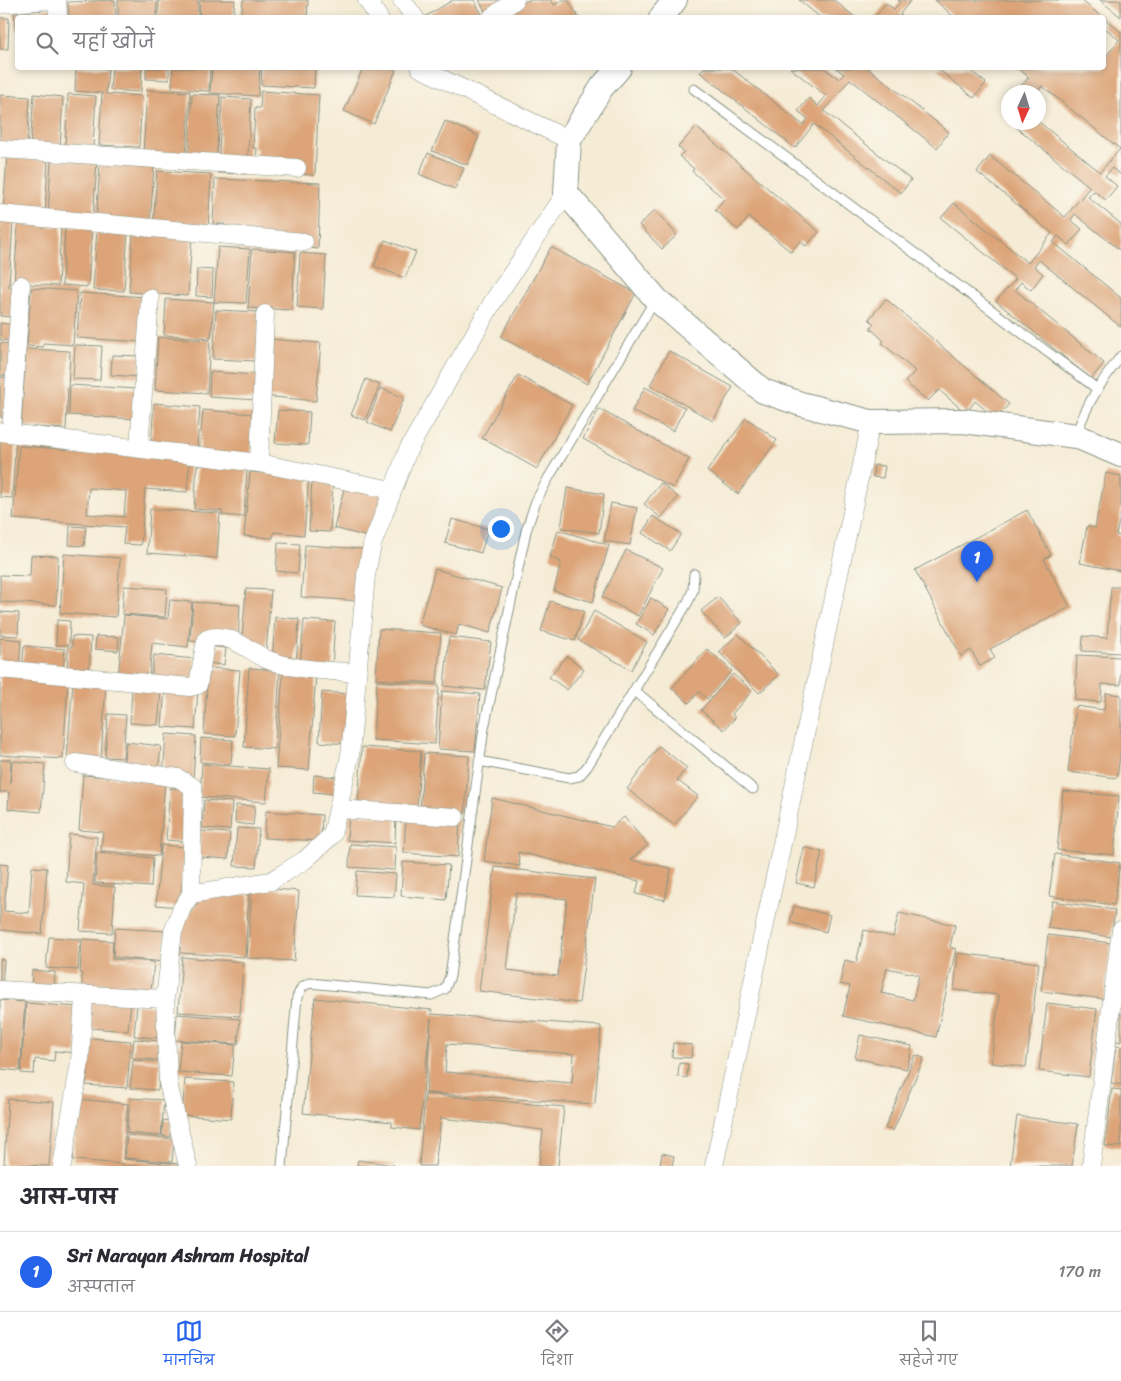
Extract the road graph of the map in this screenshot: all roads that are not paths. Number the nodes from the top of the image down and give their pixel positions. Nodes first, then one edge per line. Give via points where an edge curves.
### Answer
1 (51, 0) edge
2 (57, 0) edge
3 (367, 0) edge
4 (402, 0) edge
5 (515, 0) edge
6 (675, 0) edge
7 (0, 4) edge
8 (58, 15) edge
9 (378, 15) edge
10 (413, 15) edge
11 (496, 15) edge
12 (663, 15) edge
13 (424, 70) edge
14 (617, 70) edge
15 (694, 89) dead end
16 (569, 140) junction
17 (0, 149) edge
18 (297, 168) dead end
19 (566, 193) junction
20 (0, 214) edge
21 (304, 242) dead end
22 (21, 284) dead end
23 (150, 298) dead end
24 (656, 298) junction
25 (265, 314) dead end
26 (1121, 356) edge
27 (1096, 388) junction
28 (871, 422) junction
29 (6, 432) edge
30 (1076, 436) junction
31 (139, 447) junction
32 (1121, 455) edge
33 (259, 463) junction
34 (392, 490) junction
35 (694, 574) dead end
36 (0, 669) edge
37 (357, 673) junction
38 (635, 691) junction
39 (479, 761) junction
40 (75, 763) dead end
41 (753, 789) dead end
42 (339, 809) junction
43 (454, 817) dead end
44 (191, 894) junction
45 (1121, 930) edge
46 (0, 990) edge
47 (84, 996) junction
48 (165, 999) junction
49 (62, 1166) edge
50 (188, 1166) edge
51 (282, 1166) edge
52 (714, 1166) edge
53 (1091, 1166) edge

1 - 7 street
2 - 8 street
3 - 9 street
4 - 10 street
5 - 11 street
6 - 12 street
13 - 16 street
14 - 16 street via 602,87
15 - 27 lane
16 - 19 street
17 - 18 street
19 - 24 street
19 - 34 street via 494,300 408,450
20 - 21 street
22 - 29 street
23 - 31 street
24 - 28 street via 763,391
24 - 39 lane via 536,501 524,540
25 - 33 street
26 - 27 lane
27 - 30 lane
28 - 30 street via 964,421
28 - 52 street
29 - 31 street
30 - 32 street
31 - 33 street
33 - 34 street
34 - 37 street via 372,545 366,575
35 - 38 lane via 688,602
36 - 37 street via 190,687 198,685 204,645 207,639 215,636 228,638 280,664
37 - 42 street via 350,756
38 - 39 lane via 579,776 569,778
38 - 41 lane
39 - 51 lane via 450,976 445,989 432,994 310,983 302,987 297,996
40 - 44 street via 178,778 193,787
42 - 43 street
42 - 44 street via 332,835 305,860 271,881
44 - 48 street via 173,932
45 - 53 street
46 - 47 street
47 - 48 street
47 - 49 street via 80,1062
48 - 50 street via 168,1082

